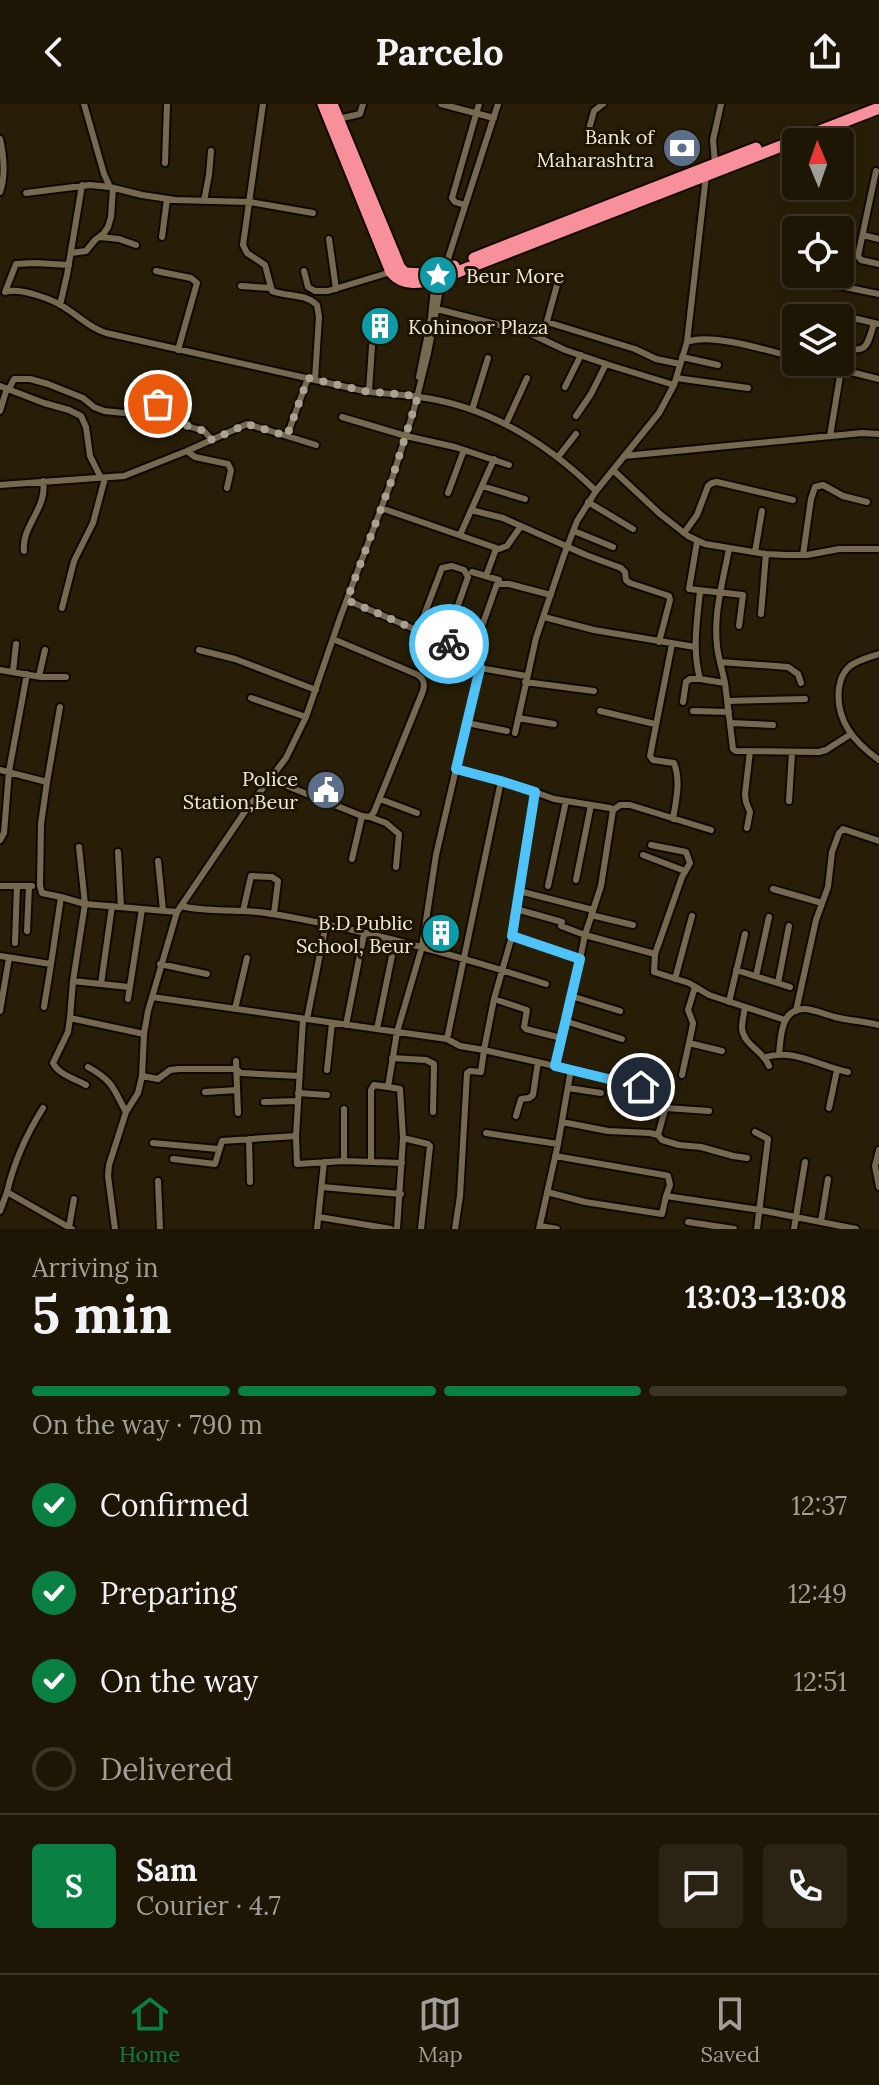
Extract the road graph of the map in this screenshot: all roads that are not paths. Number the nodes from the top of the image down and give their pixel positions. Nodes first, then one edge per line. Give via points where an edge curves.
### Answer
1 (84, 104) edge
2 (167, 104) edge
3 (263, 104) edge
4 (323, 104) edge
5 (332, 104) edge
6 (363, 104) edge
7 (441, 104) edge
8 (479, 104) edge
9 (498, 104) edge
10 (603, 104) edge
11 (721, 104) edge
12 (868, 104) edge
13 (879, 108) edge
14 (476, 112) junction
15 (494, 118) junction
16 (334, 121) junction
17 (589, 129) dead end
18 (0, 139) edge
19 (211, 151) dead end
20 (165, 163) dead end
21 (712, 171) junction
22 (876, 171) dead end
23 (82, 185) junction
24 (111, 188) junction
25 (0, 192) edge
26 (26, 193) dead end
27 (167, 199) junction
28 (204, 201) junction
29 (250, 202) junction
30 (465, 205) junction
31 (313, 213) dead end
32 (863, 235) junction
33 (100, 237) junction
34 (162, 237) dead end
35 (329, 239) dead end
36 (879, 239) edge
37 (136, 245) dead end
38 (71, 253) junction
39 (879, 264) edge
40 (69, 265) junction
41 (156, 271) dead end
42 (304, 271) dead end
43 (391, 272) junction
44 (439, 275) junction
45 (557, 285) dead end
46 (241, 286) dead end
47 (270, 288) junction
48 (850, 288) edge
49 (336, 289) junction
50 (879, 294) edge
51 (60, 305) junction
52 (437, 309) junction
53 (854, 319) edge
54 (547, 322) junction
55 (876, 324) edge
56 (542, 339) junction
57 (687, 342) junction
58 (372, 346) dead end
59 (178, 350) junction
60 (854, 350) edge
61 (581, 355) junction
62 (782, 355) edge
63 (488, 358) dead end
64 (681, 360) junction
65 (606, 364) junction
66 (718, 365) dead end
67 (854, 373) edge
68 (840, 376) edge
69 (527, 378) dead end
70 (311, 379) junction
71 (879, 379) edge
72 (675, 381) junction
73 (565, 387) dead end
74 (6, 388) edge
75 (748, 388) dead end
76 (369, 391) junction
77 (417, 396) junction
78 (472, 410) junction
79 (0, 411) edge
80 (576, 416) dead end
81 (342, 417) dead end
82 (161, 418) dead end
83 (506, 424) junction
84 (185, 425) junction
85 (576, 434) dead end
86 (879, 434) edge
87 (287, 436) junction
88 (405, 436) junction
89 (830, 436) junction
90 (212, 440) junction
91 (316, 445) dead end
92 (464, 450) junction
93 (187, 451) junction
94 (624, 456) junction
95 (558, 457) junction
96 (494, 459) junction
97 (509, 465) dead end
98 (613, 470) junction
99 (103, 477) junction
100 (43, 481) junction
101 (0, 485) edge
102 (482, 486) junction
103 (227, 488) dead end
104 (596, 491) junction
105 (448, 493) dead end
106 (525, 499) dead end
107 (793, 500) dead end
108 (588, 502) junction
109 (867, 502) dead end
110 (381, 508) junction
111 (471, 510) junction
112 (762, 511) dead end
113 (521, 526) junction
114 (633, 529) dead end
115 (574, 531) junction
116 (684, 533) junction
117 (460, 535) junction
118 (697, 542) junction
119 (567, 547) junction
120 (613, 547) dead end
121 (496, 549) junction
122 (729, 549) junction
123 (879, 549) edge
124 (24, 551) dead end
125 (755, 552) junction
126 (766, 554) junction
127 (803, 555) junction
128 (472, 572) dead end
129 (486, 576) junction
130 (499, 580) dead end
131 (700, 591) junction
132 (721, 592) junction
133 (551, 595) junction
134 (347, 600) junction
135 (62, 608) dead end
136 (761, 614) dead end
137 (544, 617) junction
138 (739, 626) dead end
139 (418, 631) junction
140 (333, 639) junction
141 (445, 642) junction
142 (659, 642) junction
143 (16, 644) dead end
144 (672, 644) junction
145 (695, 647) junction
146 (45, 650) dead end
147 (199, 650) dead end
148 (472, 654) junction
149 (879, 654) edge
150 (720, 662) junction
151 (480, 668) junction
152 (0, 670) edge
153 (13, 672) junction
154 (27, 674) junction
155 (39, 676) junction
156 (66, 677) dead end
157 (526, 679) junction
158 (700, 679) junction
159 (725, 683) junction
160 (801, 683) dead end
161 (316, 690) junction
162 (594, 691) dead end
163 (251, 698) dead end
164 (805, 699) dead end
165 (727, 701) junction
166 (683, 702) dead end
167 (60, 707) dead end
168 (600, 711) dead end
169 (693, 711) dead end
170 (729, 712) junction
171 (306, 717) junction
172 (518, 718) junction
173 (467, 723) junction
174 (730, 723) junction
175 (554, 724) dead end
176 (655, 724) junction
177 (773, 725) dead end
178 (507, 731) dead end
179 (515, 733) dead end
180 (851, 734) junction
181 (750, 751) junction
182 (792, 752) junction
183 (879, 760) edge
184 (456, 769) junction
185 (0, 770) edge
186 (9, 771) junction
187 (273, 777) junction
188 (501, 781) junction
189 (47, 782) junction
190 (535, 792) junction
191 (380, 799) junction
192 (566, 801) junction
193 (789, 801) dead end
194 (591, 805) junction
195 (613, 810) junction
196 (2, 813) edge
197 (417, 813) dead end
198 (362, 816) junction
199 (370, 817) junction
200 (673, 819) junction
201 (747, 828) dead end
202 (711, 830) dead end
203 (0, 840) edge
204 (879, 841) edge
205 (651, 845) dead end
206 (79, 847) dead end
207 (118, 852) dead end
208 (643, 855) dead end
209 (352, 859) dead end
210 (158, 861) dead end
211 (396, 867) dead end
212 (685, 871) junction
213 (576, 880) dead end
214 (0, 886) edge
215 (17, 886) junction
216 (29, 886) junction
217 (40, 886) junction
218 (548, 886) dead end
219 (773, 889) dead end
220 (519, 891) junction
221 (61, 897) junction
222 (822, 903) junction
223 (85, 904) junction
224 (112, 906) junction
225 (121, 907) junction
226 (142, 909) junction
227 (179, 909) junction
228 (516, 909) junction
229 (163, 910) junction
230 (243, 911) junction
231 (592, 912) junction
232 (274, 914) junction
233 (692, 916) dead end
234 (769, 917) dead end
235 (326, 924) junction
236 (633, 925) dead end
237 (789, 926) dead end
238 (27, 931) dead end
239 (364, 934) junction
240 (745, 934) dead end
241 (585, 935) junction
242 (512, 936) junction
243 (395, 941) junction
244 (15, 943) dead end
245 (422, 947) junction
246 (655, 954) junction
247 (0, 956) edge
248 (9, 958) junction
249 (247, 958) dead end
250 (465, 958) junction
251 (580, 959) junction
252 (51, 964) junction
253 (160, 964) junction
254 (502, 970) junction
255 (736, 970) junction
256 (207, 974) dead end
257 (756, 976) junction
258 (675, 979) junction
259 (73, 981) junction
260 (778, 983) junction
261 (101, 984) junction
262 (546, 984) dead end
263 (129, 987) junction
264 (695, 987) junction
265 (790, 987) dead end
266 (571, 996) junction
267 (152, 997) junction
268 (128, 999) dead end
269 (494, 999) junction
270 (729, 1002) junction
271 (44, 1007) dead end
272 (745, 1007) junction
273 (235, 1009) junction
274 (0, 1011) edge
275 (620, 1011) dead end
276 (796, 1011) junction
277 (70, 1018) junction
278 (305, 1019) junction
279 (785, 1020) junction
280 (565, 1021) junction
281 (332, 1023) junction
282 (346, 1025) junction
283 (879, 1025) edge
284 (377, 1029) junction
285 (397, 1032) junction
286 (144, 1034) junction
287 (561, 1038) junction
288 (447, 1039) junction
289 (622, 1039) dead end
290 (689, 1043) junction
291 (484, 1050) junction
292 (722, 1051) dead end
293 (779, 1054) junction
294 (766, 1057) junction
295 (392, 1058) junction
296 (538, 1062) junction
297 (236, 1065) junction
298 (555, 1066) junction
299 (769, 1066) dead end
300 (88, 1067) dead end
301 (571, 1069) junction
302 (327, 1070) dead end
303 (837, 1070) junction
304 (848, 1072) dead end
305 (682, 1075) dead end
306 (142, 1076) junction
307 (299, 1076) junction
308 (86, 1085) dead end
309 (388, 1087) junction
310 (568, 1088) junction
311 (656, 1088) dead end
312 (237, 1090) junction
313 (205, 1092) dead end
314 (298, 1093) junction
315 (601, 1093) dead end
316 (327, 1095) dead end
317 (668, 1099) dead end
318 (298, 1101) junction
319 (264, 1102) dead end
320 (43, 1108) dead end
321 (666, 1108) junction
322 (829, 1108) dead end
323 (344, 1109) dead end
324 (709, 1111) dead end
325 (126, 1112) junction
326 (433, 1112) dead end
327 (238, 1113) dead end
328 (516, 1116) dead end
329 (562, 1122) junction
330 (755, 1132) dead end
331 (486, 1133) dead end
332 (658, 1135) junction
333 (296, 1136) junction
334 (403, 1138) junction
335 (249, 1139) junction
336 (153, 1143) dead end
337 (558, 1144) junction
338 (218, 1149) junction
339 (879, 1150) edge
340 (555, 1156) junction
341 (747, 1158) dead end
342 (173, 1159) dead end
343 (344, 1161) junction
344 (371, 1161) junction
345 (324, 1162) junction
346 (805, 1162) dead end
347 (402, 1163) junction
348 (0, 1172) edge
349 (11, 1175) junction
350 (828, 1179) dead end
351 (158, 1181) dead end
352 (250, 1182) dead end
353 (322, 1187) junction
354 (879, 1187) edge
355 (7, 1192) junction
356 (547, 1192) junction
357 (401, 1194) junction
358 (666, 1196) junction
359 (74, 1199) dead end
360 (2, 1201) edge
361 (760, 1210) junction
362 (0, 1211) edge
363 (319, 1217) junction
364 (797, 1218) junction
365 (688, 1222) dead end
366 (821, 1222) junction
367 (540, 1227) edge
368 (71, 1228) edge
369 (115, 1229) edge
370 (160, 1229) edge
371 (317, 1229) edge
372 (394, 1229) edge
373 (421, 1229) edge
374 (455, 1229) edge
375 (557, 1229) edge
376 (734, 1229) edge
377 (757, 1229) edge
378 (794, 1229) edge
379 (856, 1229) edge

1 - 24 street
2 - 20 street
3 - 29 street
4 - 16 highway
5 - 16 highway
6 - 16 street via 360,114
7 - 14 street
8 - 14 street
9 - 15 street
10 - 17 street via 594,111
11 - 21 street
12 - 21 highway
13 - 21 highway
14 - 15 street
14 - 30 street via 452,198
15 - 30 street
16 - 43 highway
16 - 44 highway via 400,268 405,273
18 - 25 street
19 - 28 street
21 - 44 highway
21 - 57 street
22 - 32 street
23 - 24 street
23 - 26 street
23 - 38 street
24 - 27 street
24 - 33 street via 110,222
27 - 28 street
27 - 34 street
28 - 29 street
29 - 31 street
29 - 47 street via 243,245 265,265
30 - 44 street
32 - 36 street
32 - 39 street via 858,256
33 - 37 street
33 - 38 street via 86,251
35 - 49 street
38 - 40 street
40 - 51 street
40 - 51 street via 16,264 5,292
41 - 59 street via 197,283
42 - 49 street via 310,290
43 - 44 highway via 406,282
43 - 49 street
44 - 52 street
44 - 77 street
45 - 54 street
46 - 47 street
47 - 70 street via 317,305
48 - 50 street
51 - 59 street via 100,331
52 - 56 street
52 - 77 street
53 - 55 street
54 - 56 street
54 - 64 street via 656,359
55 - 60 street via 863,349
56 - 61 street
57 - 62 street via 716,340
57 - 64 street
58 - 76 street
59 - 70 street
61 - 65 street
61 - 73 street
63 - 78 street
64 - 66 street
64 - 72 street
65 - 72 street
65 - 80 street
67 - 71 street
68 - 89 street
69 - 83 street
70 - 76 street
70 - 87 street
72 - 75 street
72 - 94 street via 659,413
74 - 79 street
74 - 84 street via 16,379 37,381 96,408 125,414 162,405 184,412
74 - 99 street via 81,416 90,456
76 - 77 street
77 - 78 street
77 - 88 street
78 - 83 street
81 - 88 street
82 - 84 street
83 - 95 street
84 - 90 street
85 - 95 street
86 - 89 street
87 - 90 street via 247,424
87 - 91 street
88 - 92 street
88 - 110 street
89 - 94 street
90 - 93 street
92 - 96 street
92 - 105 street
93 - 99 street via 124,476
93 - 103 street via 228,464
94 - 98 street
95 - 104 street
96 - 97 street
96 - 102 street
98 - 104 street
98 - 116 street
99 - 100 street
99 - 135 street via 93,523 74,561
100 - 101 street
100 - 124 street
102 - 106 street
102 - 111 street
104 - 108 street
107 - 116 street via 712,483
108 - 114 street
108 - 115 street
109 - 127 street via 823,485 815,487
110 - 117 street
110 - 134 street
111 - 113 street
111 - 117 street
112 - 125 street
113 - 119 street
113 - 121 street via 507,546
115 - 119 street
115 - 120 street
116 - 118 street
117 - 121 street
118 - 122 street
118 - 131 street via 688,587
119 - 133 street
119 - 142 street via 621,568 630,583 669,596
121 - 129 street
122 - 125 street
122 - 132 street
123 - 127 street
125 - 126 street
126 - 127 street
126 - 136 street
128 - 129 street
129 - 130 street
131 - 132 street
131 - 145 street
132 - 138 street via 743,595
132 - 150 street via 715,636
133 - 137 street
133 - 148 street via 497,584
134 - 139 street
134 - 140 street
137 - 142 street
137 - 157 street
139 - 141 street
139 - 141 street via 442,568 464,570 468,577
140 - 161 street
140 - 191 street via 423,679 423,691
141 - 148 street
142 - 144 street
143 - 153 street
144 - 145 street
144 - 176 street
145 - 158 street
146 - 155 street
147 - 161 street
148 - 151 street
149 - 180 street via 849,667 841,679 840,713
150 - 159 street
150 - 160 street via 788,667
151 - 157 street
151 - 173 street
152 - 153 street
153 - 154 street
154 - 155 street
154 - 186 street
155 - 156 street
157 - 162 street
157 - 172 street
158 - 159 street
158 - 166 street via 686,682
159 - 165 street
161 - 171 street
163 - 171 street
164 - 165 street
165 - 170 street
167 - 189 street
168 - 176 street
169 - 170 street
170 - 174 street
171 - 187 street
172 - 175 street
172 - 179 street
173 - 178 street
173 - 184 street
174 - 177 street
174 - 181 street via 733,749
176 - 200 street via 651,759 674,763 678,779
180 - 182 street via 826,750
180 - 183 street
181 - 182 street
181 - 201 street
182 - 193 street
184 - 188 street
184 - 245 street
185 - 186 street
186 - 189 street
186 - 196 street
187 - 198 street
187 - 227 street
188 - 190 street
188 - 250 street
189 - 217 street
190 - 192 street
190 - 220 street
191 - 197 street
191 - 199 street
192 - 194 street
192 - 218 street
194 - 195 street
194 - 213 street
195 - 200 street via 630,805
195 - 231 street
196 - 203 street
198 - 199 street
198 - 209 street
199 - 211 street via 399,834
200 - 202 street
204 - 222 street via 841,831
205 - 212 street via 686,852 690,863
206 - 223 street
207 - 225 street
208 - 212 street
210 - 229 street
212 - 246 street
214 - 215 street
215 - 216 street
215 - 244 street
216 - 217 street
216 - 238 street
217 - 221 street via 42,893
219 - 222 street
220 - 228 street
220 - 231 street
221 - 223 street
221 - 252 street
222 - 276 street
223 - 224 street
223 - 259 street
224 - 225 street
224 - 261 street
225 - 226 street
226 - 229 street
226 - 263 street
227 - 229 street
227 - 230 street
227 - 253 street
228 - 241 street
228 - 242 street
230 - 232 street
230 - 232 street via 254,875 278,881
231 - 236 street
231 - 241 street
232 - 235 street
233 - 258 street
234 - 257 street
235 - 239 street
235 - 278 street
237 - 260 street
239 - 243 street
239 - 282 street
240 - 255 street
241 - 246 street
241 - 251 street
242 - 251 street
242 - 254 street
243 - 245 street
243 - 284 street
245 - 250 street
245 - 285 street
246 - 258 street via 654,972
247 - 248 street
248 - 252 street
248 - 274 street
249 - 273 street
250 - 254 street
250 - 288 street
251 - 266 street
252 - 271 street
253 - 256 street
253 - 267 street
254 - 262 street
254 - 269 street
255 - 257 street
255 - 270 street
257 - 260 street
258 - 264 street
259 - 261 street
259 - 277 street
260 - 265 street
261 - 263 street
263 - 268 street
264 - 270 street
264 - 290 street via 688,1010 693,1023
266 - 275 street
266 - 280 street
267 - 273 street
267 - 286 street
269 - 287 street via 527,1010 526,1029
269 - 291 street
270 - 272 street
272 - 279 street
272 - 294 street via 743,1033
273 - 278 street
276 - 279 street
276 - 283 street
277 - 286 street
277 - 308 street via 53,1063
278 - 281 street
278 - 307 street
279 - 293 street
280 - 287 street
280 - 289 street
281 - 282 street
281 - 302 street
282 - 284 street
284 - 285 street
285 - 288 street
285 - 295 street
286 - 306 street
287 - 298 street
288 - 291 street
290 - 292 street
290 - 305 street
291 - 296 street
291 - 374 street via 481,1072 467,1073
293 - 294 street
293 - 303 street
294 - 299 street
295 - 309 street
295 - 326 street via 434,1064
296 - 298 street
296 - 328 street via 533,1095 519,1100
297 - 306 street via 170,1070 158,1079
297 - 307 street via 241,1073
297 - 312 street
298 - 301 street
300 - 325 street via 105,1076
301 - 310 street
301 - 311 street
303 - 304 street
303 - 322 street
306 - 325 street
307 - 314 street
309 - 334 street via 400,1089
309 - 344 street via 374,1085 371,1090
310 - 315 street
310 - 329 street
312 - 313 street
312 - 327 street
314 - 316 street
314 - 318 street
317 - 321 street
318 - 319 street
318 - 333 street
320 - 349 street
321 - 324 street
321 - 332 street
323 - 343 street
325 - 369 street via 109,1165
329 - 332 street
329 - 337 street
330 - 361 street via 768,1139
331 - 337 street
332 - 341 street via 679,1145
333 - 335 street
333 - 345 street via 297,1164
334 - 347 street
334 - 373 street via 430,1146
335 - 338 street via 222,1141
335 - 352 street
336 - 338 street
337 - 340 street
338 - 342 street via 215,1164
339 - 354 street
340 - 356 street
340 - 358 street via 668,1176
343 - 344 street
343 - 345 street
344 - 347 street
345 - 353 street
346 - 364 street
347 - 357 street
348 - 349 street
349 - 355 street
350 - 366 street
351 - 370 street
353 - 357 street
353 - 363 street
355 - 360 street
355 - 368 street
356 - 358 street via 662,1214
356 - 367 street
357 - 372 street
358 - 361 street
359 - 368 street
360 - 362 street
361 - 364 street
361 - 377 street
363 - 371 street
363 - 372 street
364 - 366 street
364 - 378 street
365 - 376 street
366 - 379 street
367 - 375 street

